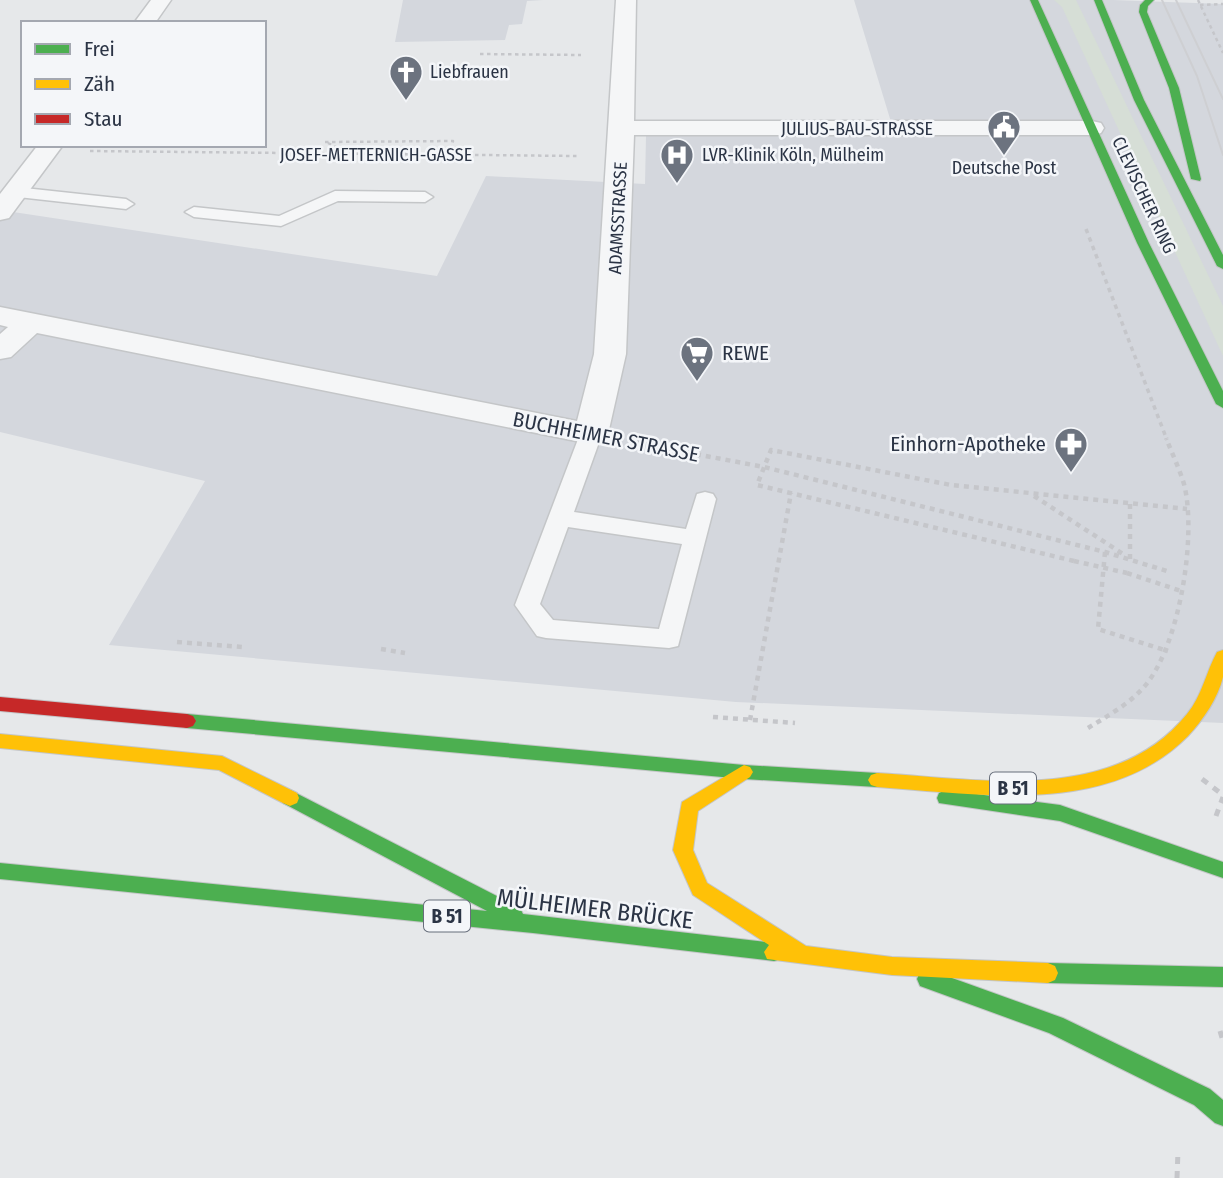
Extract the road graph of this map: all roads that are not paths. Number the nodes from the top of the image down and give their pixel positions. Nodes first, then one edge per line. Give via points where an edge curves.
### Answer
1 (161, 0) edge
2 (626, 0) edge
3 (1034, 0) edge
4 (1098, 0) edge
5 (1150, 0) edge
6 (145, 21) edge
7 (1092, 128) junction
8 (622, 142) junction
9 (49, 148) edge
10 (425, 197) dead end
11 (8, 202) edge
12 (126, 204) dead end
13 (194, 212) dead end
14 (1213, 246) junction
15 (1223, 266) edge
16 (0, 316) edge
17 (31, 322) junction
18 (0, 350) edge
19 (1223, 404) edge
20 (591, 435) junction
21 (705, 499) dead end
22 (560, 518) junction
23 (695, 538) junction
24 (1223, 656) edge
25 (0, 704) edge
26 (0, 741) edge
27 (744, 772) junction
28 (1223, 870) edge
29 (0, 871) edge
30 (533, 924) junction
31 (806, 957) junction
32 (892, 966) junction
33 (1223, 977) edge
34 (1223, 1115) edge

1 - 6 street
2 - 8 street, ADAMSSTRASSE
3 - 7 main road, CLEVISCHER RING
4 - 14 main road, CLEVISCHER RING via 1139,100
5 - 14 main road via 1143,12 1174,88
7 - 8 street, JULIUS-BAU-STRASSE
7 - 19 main road, CLEVISCHER RING
8 - 20 street, ADAMSSTRASSE via 610,354
9 - 11 street
10 - 13 lane via 335,196 281,221
11 - 12 lane
14 - 15 main road, CLEVISCHER RING
16 - 17 street, BUCHHEIMER STRASSE
17 - 18 street
17 - 20 street, BUCHHEIMER STRASSE
20 - 22 lane
21 - 23 lane
22 - 23 lane
22 - 23 lane via 527,605 546,629 669,639
24 - 27 main road, B 51 via 1194,718 1164,749 1116,775 1039,789
25 - 27 main road, B 51
26 - 30 main road, B 51 via 222,763
27 - 28 main road, B 51 via 1060,813
27 - 31 main road via 689,807 683,850 700,889
29 - 30 main road, MÜLHEIMER BRÜCKE / B 51
30 - 31 main road, MÜLHEIMER BRÜCKE / B 51
31 - 32 main road, MÜLHEIMER BRÜCKE / B 51
32 - 33 main road, B 51
32 - 34 main road via 1055,1026 1202,1097

